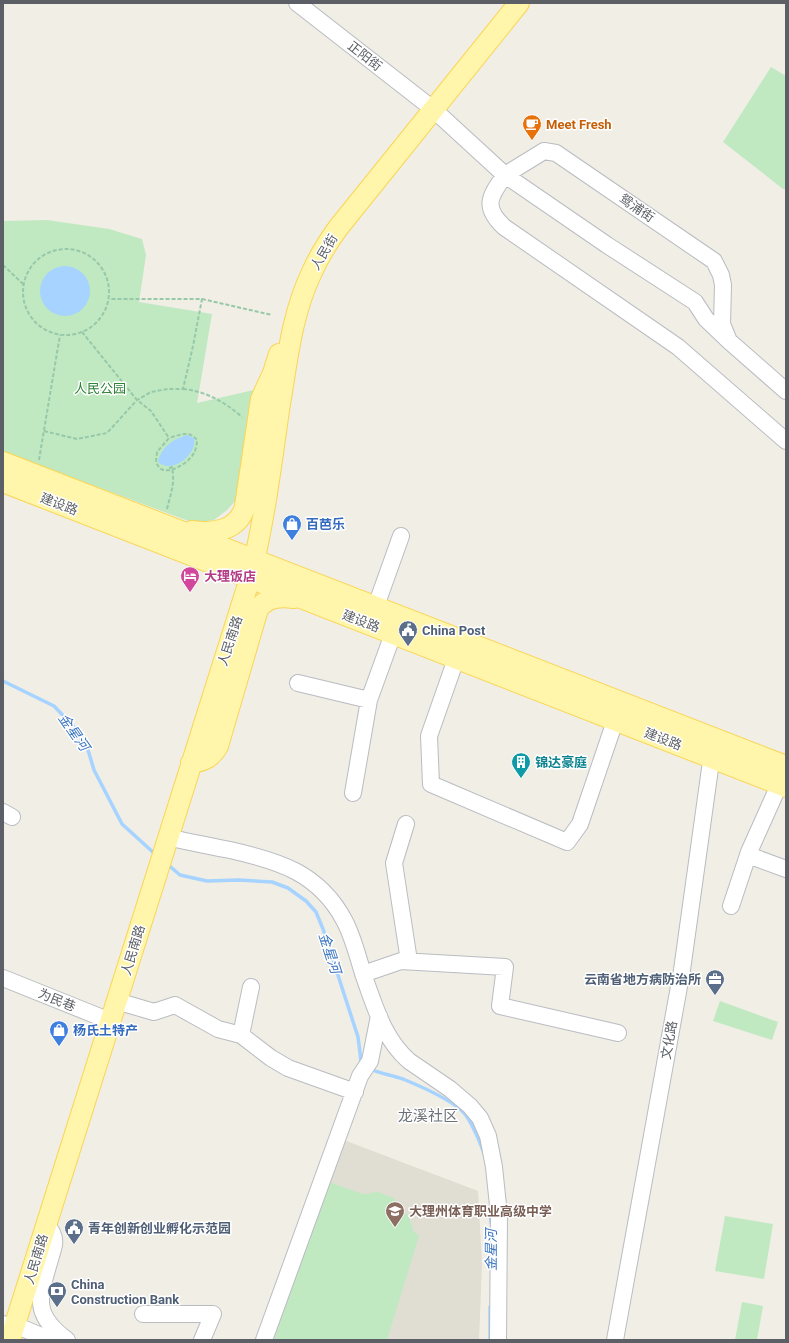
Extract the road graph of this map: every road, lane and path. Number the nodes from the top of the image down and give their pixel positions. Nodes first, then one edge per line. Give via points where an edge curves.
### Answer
1 (297, 3) edge
2 (519, 3) edge
3 (433, 109) junction
4 (505, 175) junction
5 (3, 265) edge
6 (24, 284) junction
7 (109, 299) junction
8 (202, 299) junction
9 (300, 304) junction
10 (272, 315) dead end
11 (82, 332) junction
12 (60, 334) junction
13 (729, 341) junction
14 (182, 389) junction
15 (786, 391) edge
16 (137, 400) junction
17 (243, 418) dead end
18 (44, 431) junction
19 (169, 438) junction
20 (786, 441) edge
21 (3, 462) edge
22 (172, 469) junction
23 (36, 475) junction
24 (3, 482) edge
25 (166, 525) junction
26 (401, 536) dead end
27 (252, 569) junction
28 (305, 600) junction
29 (376, 606) junction
30 (393, 634) junction
31 (456, 659) junction
32 (298, 683) dead end
33 (369, 700) junction
34 (615, 721) junction
35 (715, 738) junction
36 (711, 758) junction
37 (191, 763) junction
38 (784, 779) edge
39 (353, 793) dead end
40 (406, 824) dead end
41 (163, 852) junction
42 (748, 855) junction
43 (786, 869) edge
44 (731, 906) dead end
45 (409, 961) junction
46 (363, 974) junction
47 (3, 978) edge
48 (251, 987) dead end
49 (116, 1001) junction
50 (379, 1016) junction
51 (110, 1021) junction
52 (618, 1032) dead end
53 (241, 1035) junction
54 (355, 1092) junction
55 (46, 1226) junction
56 (143, 1314) dead end
57 (14, 1333) edge
58 (52, 1340) edge
59 (67, 1340) edge
60 (202, 1340) edge
61 (264, 1340) edge
62 (498, 1340) edge
63 (615, 1340) edge

1 - 3 street, 正阳街
2 - 3 main road, 人民街
3 - 4 street
3 - 9 main road, 人民街 via 330,239 311,273
4 - 13 street via 695,302 706,319
4 - 13 street, 鸳浦街 via 544,151 556,153 714,261 721,275 722,324
4 - 20 street via 491,195 491,210 495,219 678,347
5 - 6 path
6 - 7 path via 35,262 46,254 71,249 84,253 96,261 109,285
6 - 12 path via 23,298 28,311 36,322 47,330
7 - 8 path
7 - 11 path via 99,320
8 - 10 path
8 - 14 path
9 - 25 main road via 262,399 245,506 241,515 231,526 218,531 201,532
9 - 27 main road, 人民街 via 287,360 262,522
11 - 12 path
11 - 16 path
12 - 18 path
13 - 15 street, 鸳浦街
14 - 16 path via 150,392
14 - 17 path via 202,392 220,400
16 - 18 path via 107,433 77,439
16 - 19 path via 151,411
18 - 23 path
19 - 22 path via 157,452 156,462 165,470
19 - 22 path via 188,434 198,440 195,452 188,461
21 - 23 main road, 建设路
22 - 25 path via 173,487
23 - 25 main road, 建设路
24 - 27 main road, 建设路
25 - 27 main road, 建设路
26 - 29 street
27 - 28 main road, 建设路
27 - 29 main road, 建设路
27 - 37 main road, 人民南路
28 - 30 main road, 建设路
28 - 37 main road via 277,597 266,601 258,609 218,746 211,756
29 - 35 main road, 建设路
30 - 31 main road, 建设路
30 - 33 street
31 - 34 main road, 建设路
31 - 34 street via 429,736 431,784 567,842 580,824
32 - 33 street
33 - 39 street
34 - 36 main road, 建设路
35 - 36 street, 文化路
35 - 38 main road, 建设路
36 - 38 main road, 建设路
36 - 63 street, 文化路 via 682,970
37 - 41 main road, 人民南路
38 - 42 street
40 - 45 street via 394,863
41 - 46 street via 247,854 296,870 328,896 344,920
41 - 49 main road, 人民南路
42 - 43 street
42 - 44 street
45 - 46 street via 401,961
45 - 52 street via 505,968 500,1006
46 - 50 street
47 - 51 street, 为民巷
48 - 53 street
49 - 51 main road, 人民南路
49 - 53 street via 154,1012 175,1005 218,1029
50 - 54 street via 370,1061 360,1076
50 - 62 street via 387,1035 398,1051 465,1102 480,1118 486,1131 492,1153 498,1215
51 - 55 main road, 人民南路
53 - 54 street via 288,1068
54 - 61 street
55 - 57 main road, 人民南路
55 - 59 street via 53,1234 55,1242 40,1297 41,1308 49,1324
56 - 60 street via 213,1314
57 - 58 street via 22,1328

